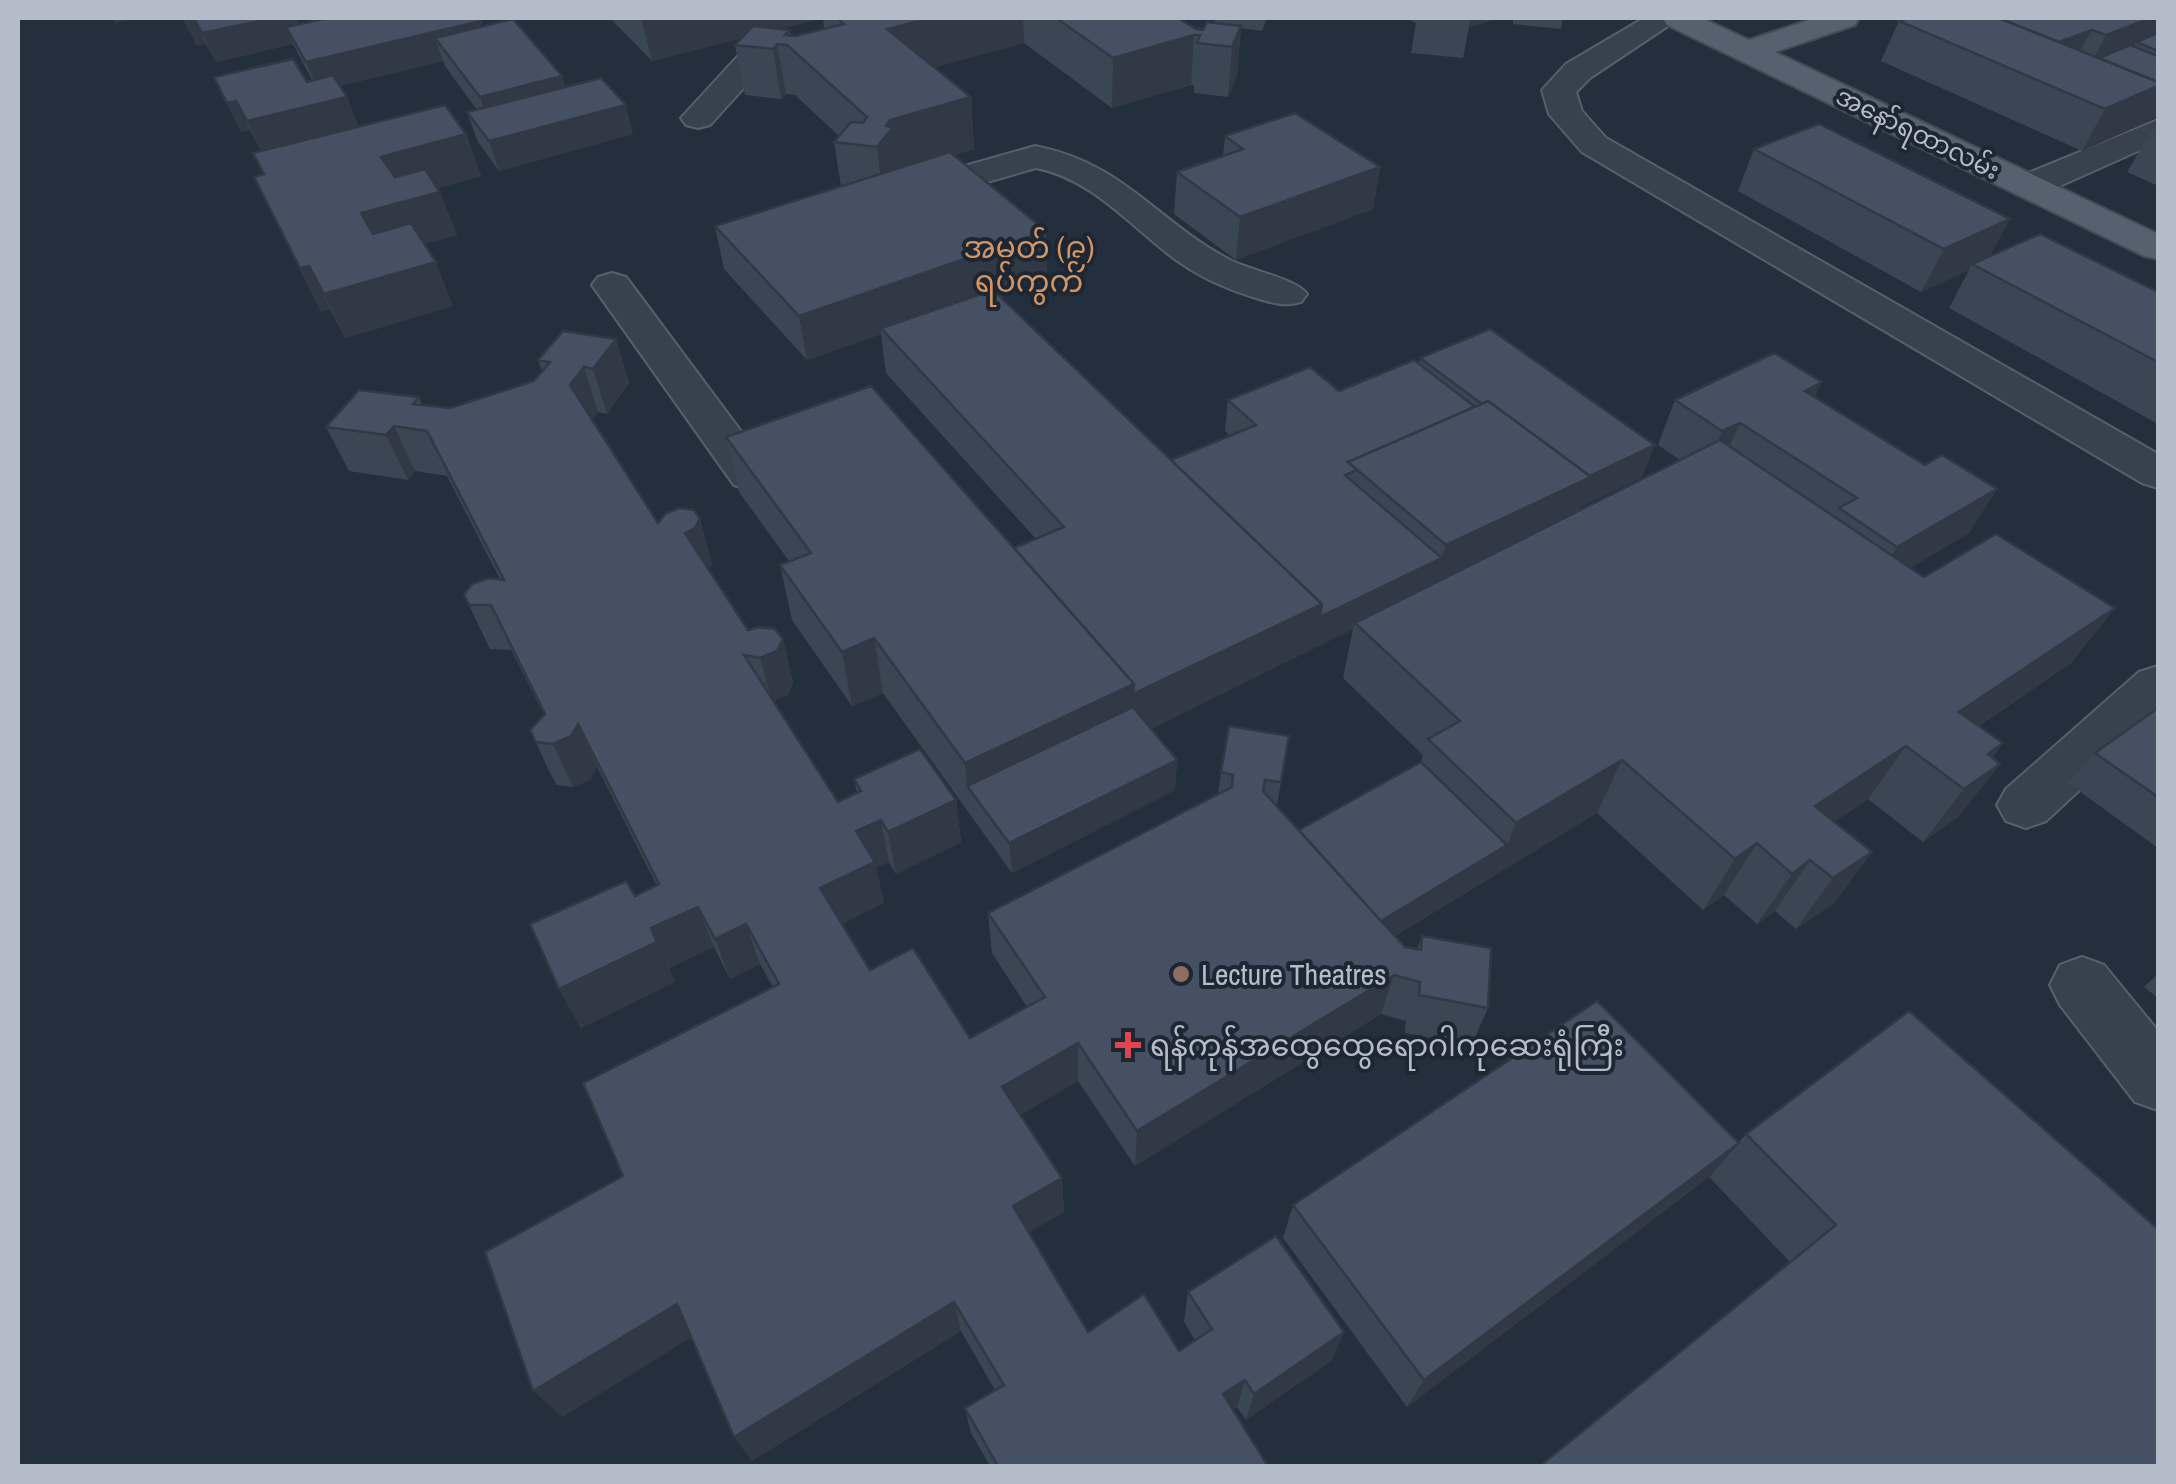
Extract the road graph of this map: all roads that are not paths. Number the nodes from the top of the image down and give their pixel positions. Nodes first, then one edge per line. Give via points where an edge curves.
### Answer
1 (1665, 18) edge
2 (1678, 18) edge
3 (1844, 18) edge
4 (842, 35) edge
5 (1748, 51) junction
6 (698, 118) dead end
7 (2158, 130) edge
8 (2029, 186) junction
9 (870, 206) edge
10 (2158, 248) edge
11 (612, 285) dead end
12 (1287, 294) dead end
13 (2158, 472) edge
14 (750, 475) edge
15 (2158, 686) edge
16 (2026, 805) dead end
17 (2082, 985) dead end
18 (2158, 1080) edge

1 - 13 street via 1578,70 1560,90 1566,114 1594,145
2 - 5 main road, အနော်ရထာလမ်း
3 - 5 main road
4 - 6 street via 749,63
5 - 8 main road, အနော်ရထာလမ်း
7 - 8 street
8 - 10 main road, အနော်ရထာလမ်း
9 - 12 street via 1054,158 1205,262 1252,286
11 - 14 street
15 - 16 street
17 - 18 street

